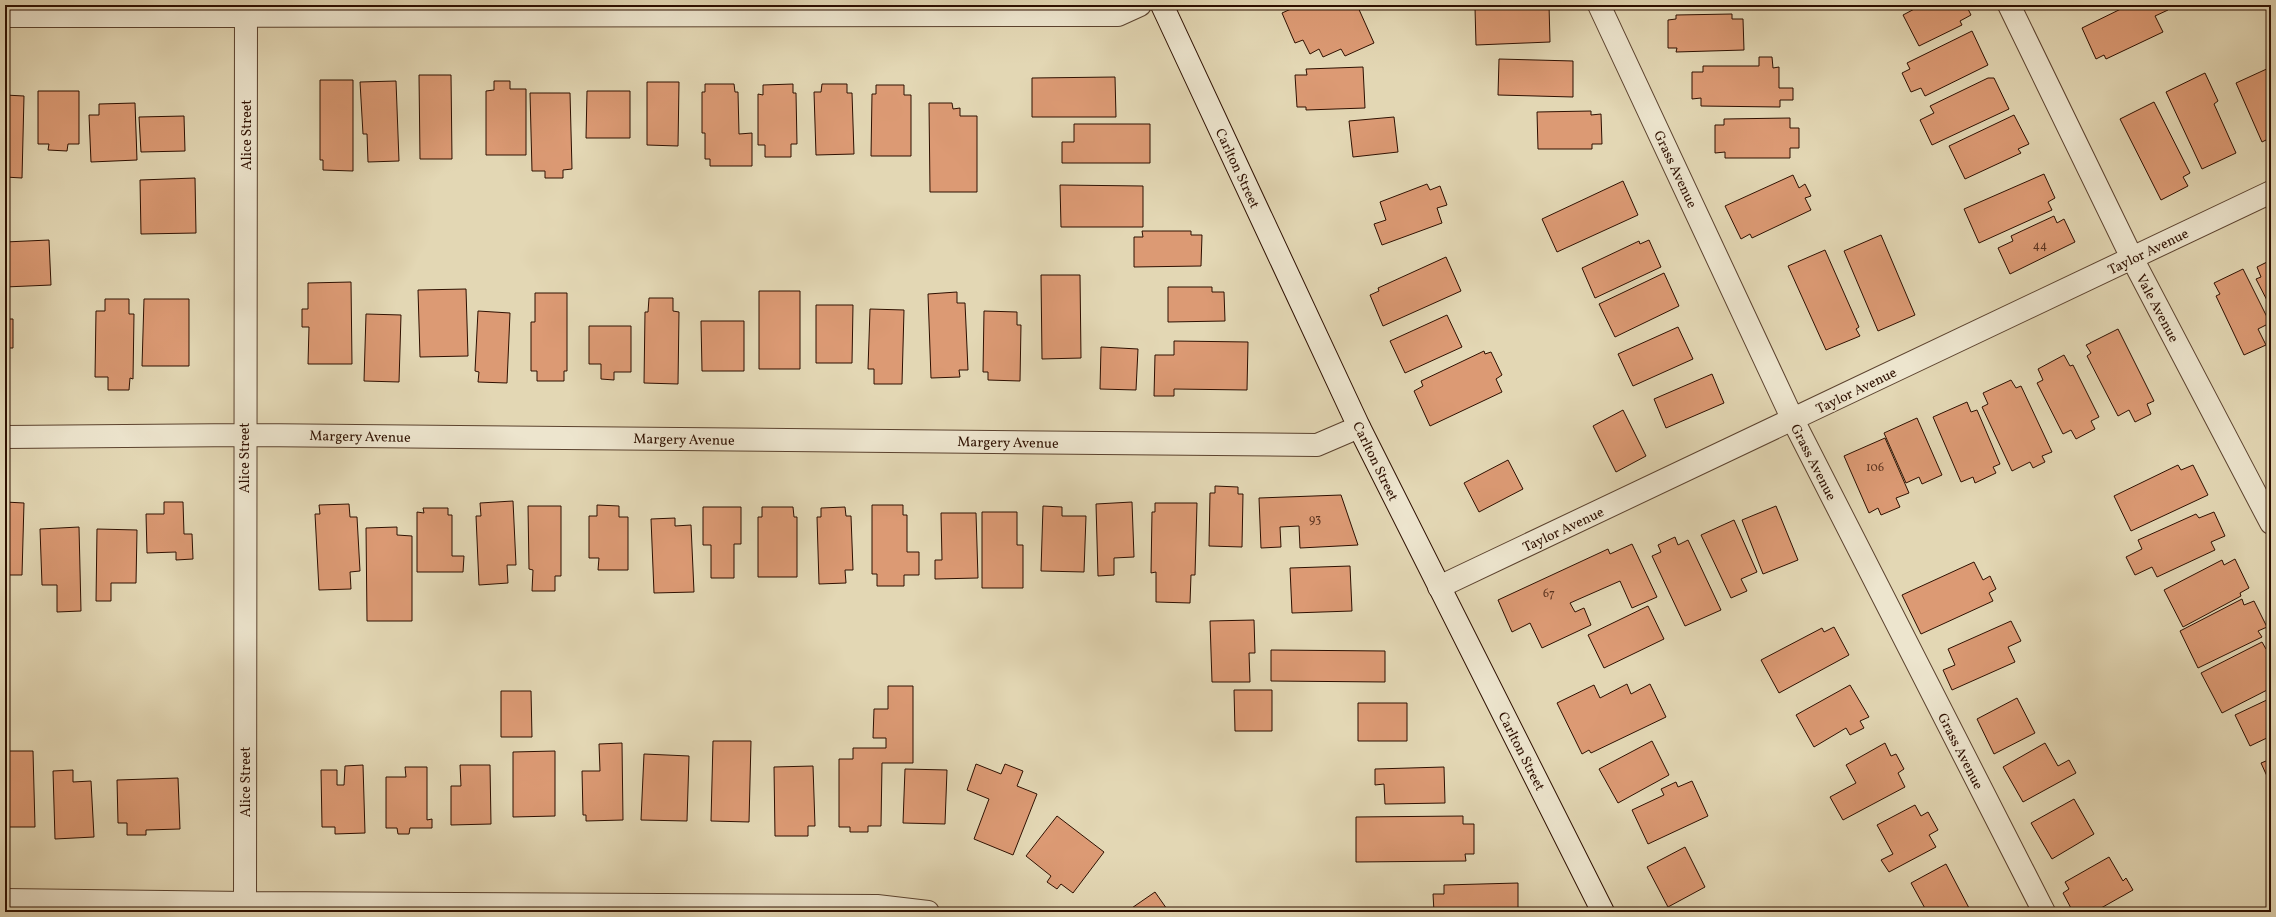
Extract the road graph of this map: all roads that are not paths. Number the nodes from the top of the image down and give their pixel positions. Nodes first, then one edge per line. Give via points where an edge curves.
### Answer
1 (1140, 5) edge
2 (1162, 5) edge
3 (1599, 5) edge
4 (2009, 5) edge
5 (246, 10) edge
6 (5, 16) edge
7 (2271, 192) edge
8 (2132, 258) junction
9 (1793, 420) junction
10 (1359, 426) junction
11 (244, 435) junction
12 (5, 437) edge
13 (2271, 523) edge
14 (1439, 587) junction
15 (5, 900) edge
16 (245, 908) edge
17 (928, 912) edge
18 (1603, 912) edge
19 (2044, 912) edge

1 - 5 street via 1118,14
2 - 10 street, Carlton Street
3 - 9 street, Grass Avenue
4 - 8 street, Vale Avenue
5 - 6 street
5 - 11 street, Alice Street
7 - 8 street, Taylor Avenue
8 - 9 street, Taylor Avenue
8 - 13 street, Vale Avenue
9 - 14 street, Taylor Avenue
9 - 19 street, Grass Avenue
10 - 11 street, Margery Avenue via 1317,444
10 - 14 street, Carlton Street
11 - 12 street, Margery Avenue
11 - 16 street, Alice Street
14 - 18 street, Carlton Street
15 - 16 street
16 - 17 street via 877,906

